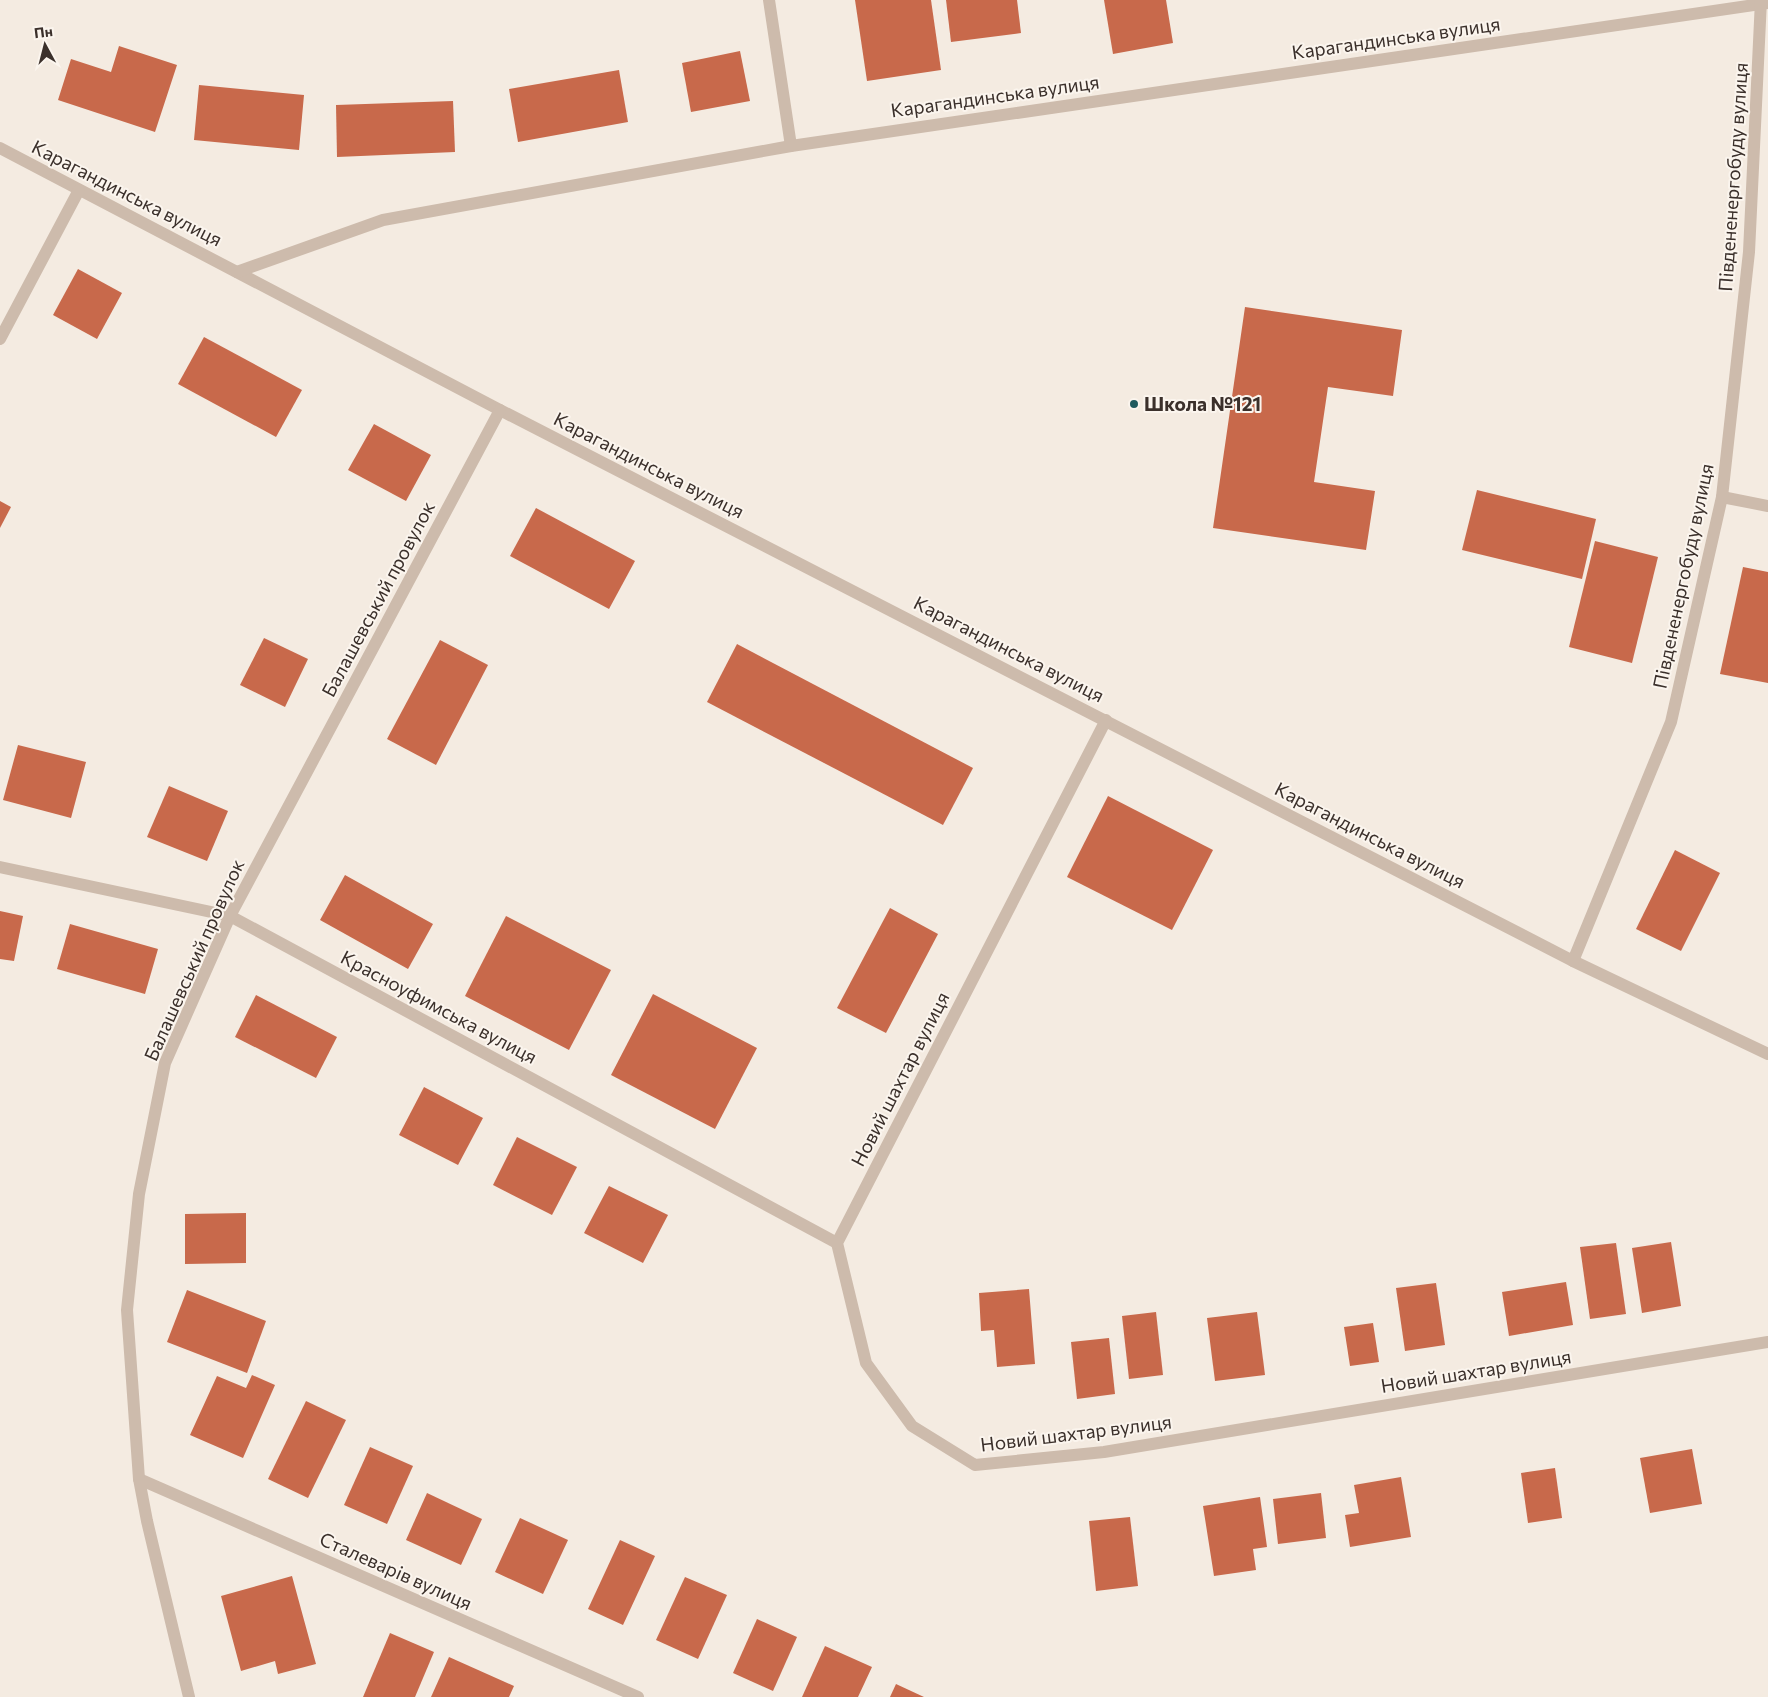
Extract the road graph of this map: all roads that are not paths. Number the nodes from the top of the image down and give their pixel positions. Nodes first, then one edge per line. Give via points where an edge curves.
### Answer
1 (769, 0) edge
2 (1764, 2) edge
3 (791, 146) junction
4 (0, 148) edge
5 (79, 190) junction
6 (237, 272) junction
7 (0, 339) edge
8 (500, 410) junction
9 (1722, 497) junction
10 (1768, 506) edge
11 (1106, 720) junction
12 (0, 867) edge
13 (230, 916) junction
14 (1573, 961) junction
15 (1768, 1054) edge
16 (837, 1243) junction
17 (1768, 1342) edge
18 (139, 1479) junction
19 (189, 1697) edge
20 (638, 1697) edge

1 - 3 street
2 - 3 street, Карагандинська вулиця
2 - 9 street, Південенергобуду вулиця via 1749,252
3 - 6 street, Карагандинська вулиця via 383,220
4 - 5 street, Карагандинська вулиця
5 - 6 street, Карагандинська вулиця
5 - 7 street
6 - 8 street, Карагандинська вулиця
8 - 11 street, Карагандинська вулиця
8 - 13 street, Балашевський провулок
9 - 10 street
9 - 14 street, Південенергобуду вулиця via 1671,722
11 - 14 street, Карагандинська вулиця
11 - 16 street, Новий шахтар вулиця
12 - 13 street, Красноуфимська вулиця
13 - 16 street, Красноуфимська вулиця
13 - 18 street, Балашевський провулок via 165,1063 139,1194 126,1310
14 - 15 street, Карагандинська вулиця
16 - 17 street, Новий шахтар вулиця via 866,1363 912,1426 975,1465 1104,1452
18 - 19 street, Балашевський провулок
18 - 20 street, Сталеварів вулиця

